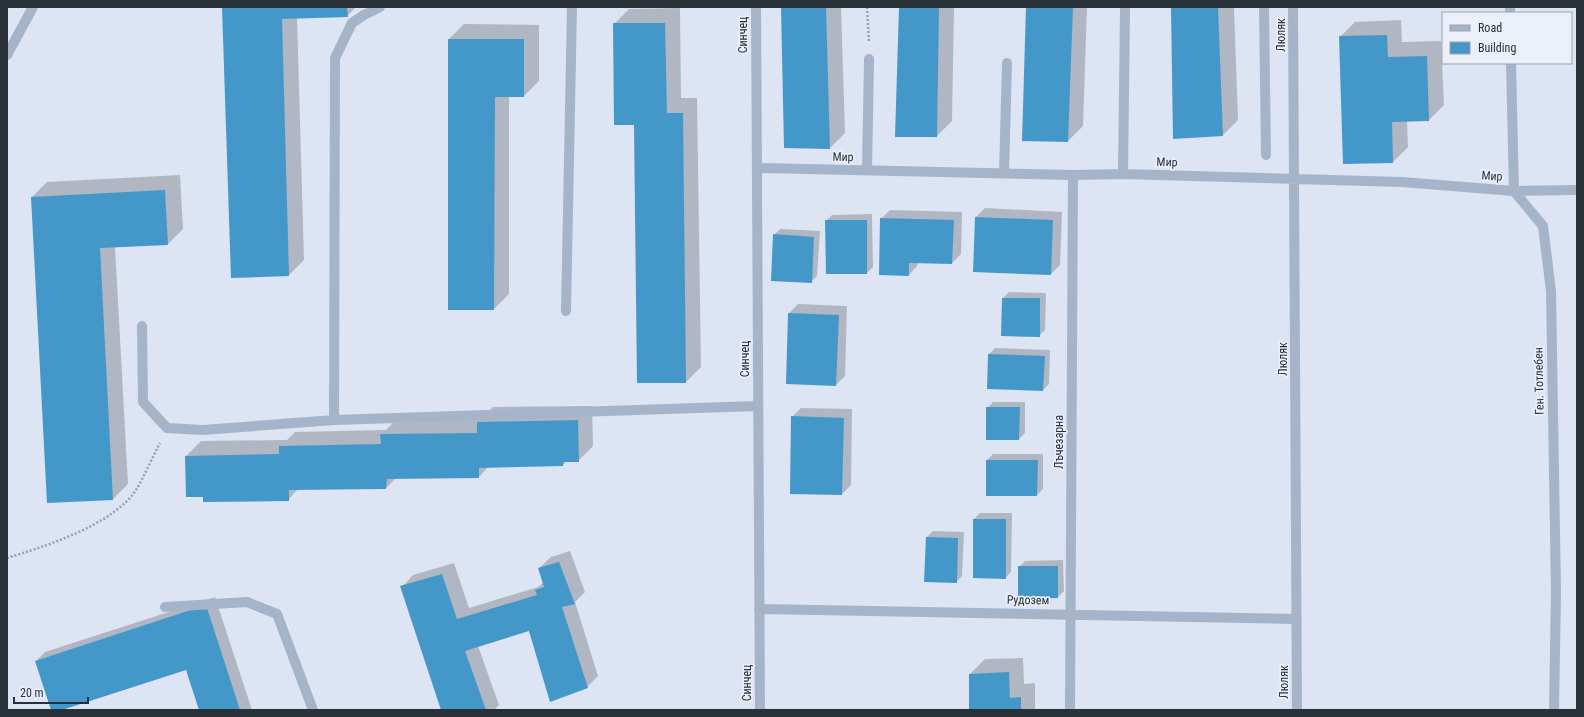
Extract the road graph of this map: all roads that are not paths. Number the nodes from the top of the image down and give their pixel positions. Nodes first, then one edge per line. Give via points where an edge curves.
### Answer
1 (33, 7) edge
2 (380, 7) edge
3 (572, 7) edge
4 (756, 7) edge
5 (1125, 7) edge
6 (1264, 7) edge
7 (1293, 7) edge
8 (364, 11) edge
9 (7, 55) edge
10 (869, 59) road end
11 (1007, 62) dead end
12 (1511, 64) edge
13 (1266, 155) dead end
14 (757, 168) junction
15 (867, 170) junction
16 (1004, 173) junction
17 (1123, 174) junction
18 (1073, 175) junction
19 (1295, 180) junction
20 (1577, 190) edge
21 (1514, 191) junction
22 (566, 311) dead end
23 (142, 326) dead end
24 (758, 406) junction
25 (334, 420) junction
26 (164, 607) dead end
27 (759, 609) junction
28 (1071, 614) junction
29 (1297, 619) junction
30 (313, 710) edge
31 (760, 710) edge
32 (1070, 710) edge
33 (1297, 710) edge
34 (1554, 710) edge

1 - 9 street
2 - 8 street
3 - 22 street
4 - 14 street, Синчец
5 - 17 street
6 - 13 street
7 - 19 street, Люляк
8 - 25 street via 352,23 335,58
10 - 15 street
11 - 16 street
12 - 21 street
14 - 15 street, Мир
14 - 24 street, Синчец
15 - 16 street, Мир
16 - 18 street, Мир
17 - 18 street, Мир
17 - 19 street, Мир
18 - 28 street, Лъчезарна
19 - 21 street, Мир via 1402,182
19 - 29 street, Люляк
20 - 21 street, Мир
21 - 34 street, Ген. Тотлебен via 1543,226 1551,291 1556,592
23 - 25 street via 143,402 167,428 203,430
24 - 25 street
24 - 27 street, Синчец
26 - 30 street via 247,602 276,614
27 - 28 street, Рудозем
27 - 31 street, Синчец
28 - 29 street, Рудозем
28 - 32 street, Лъчезарна
29 - 33 street, Люляк

